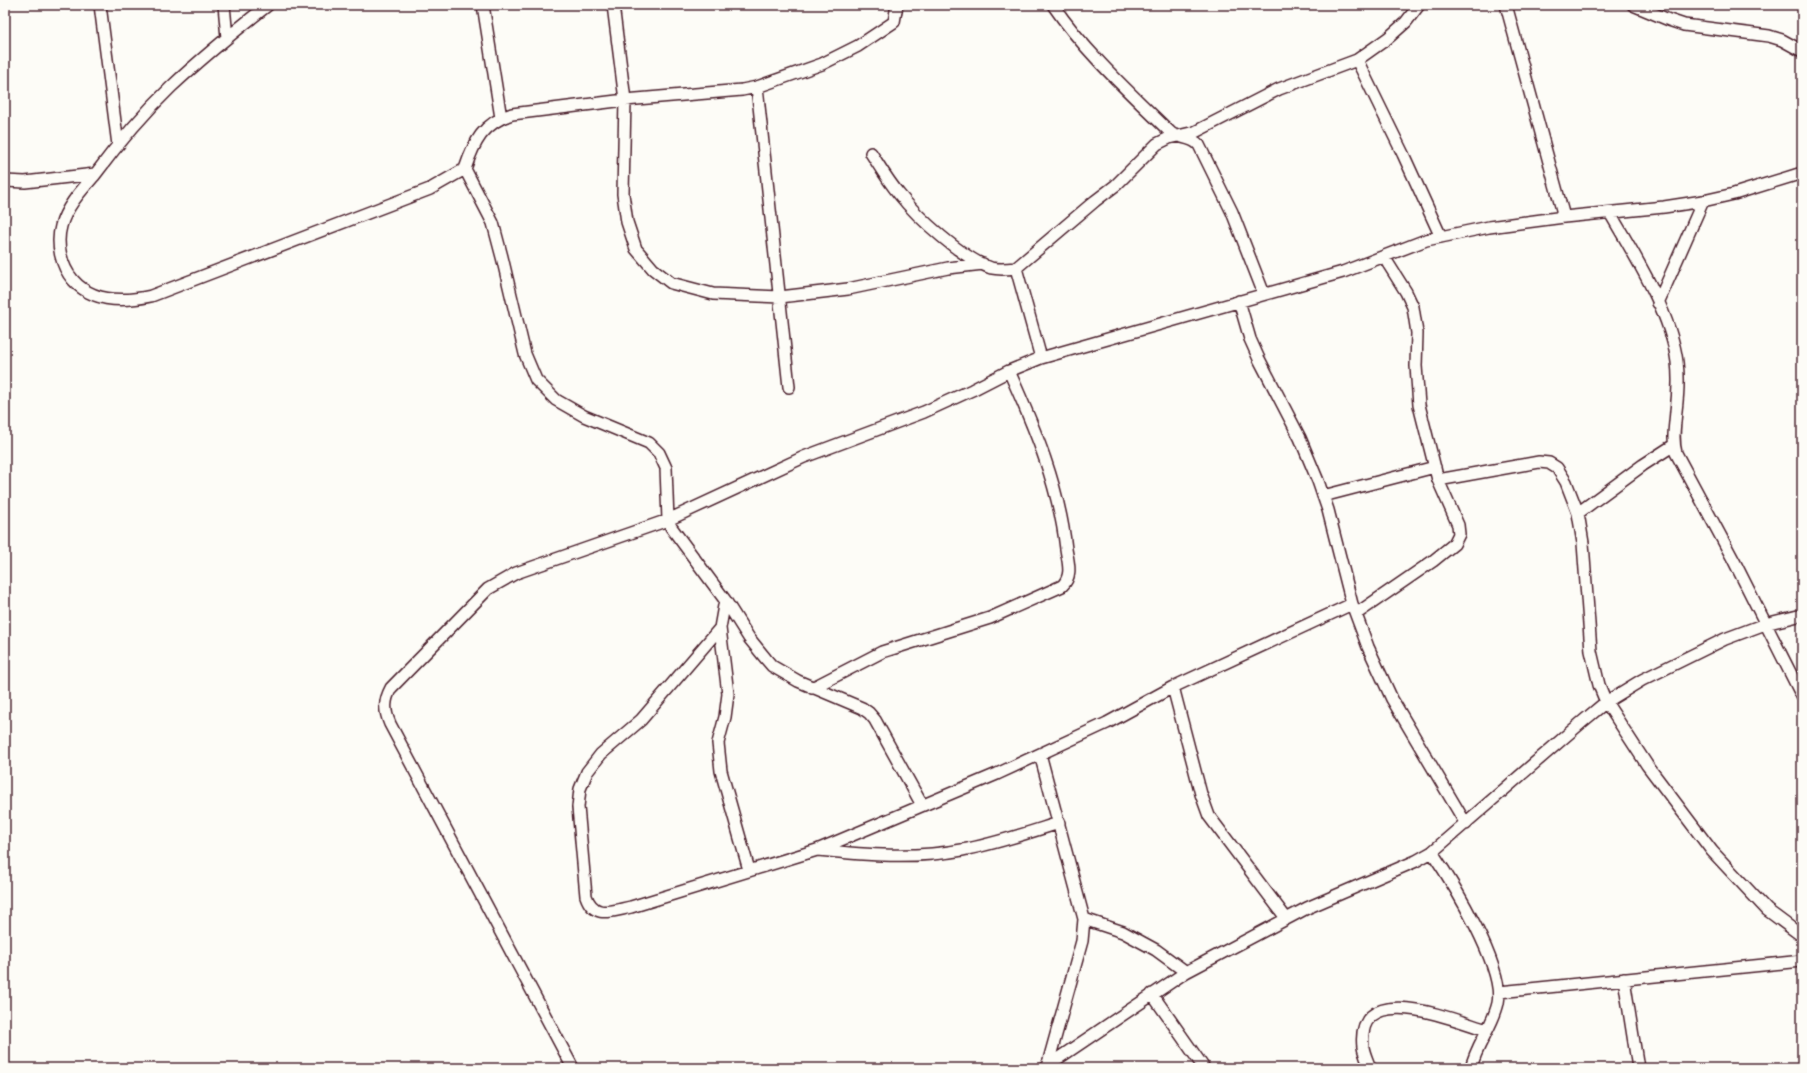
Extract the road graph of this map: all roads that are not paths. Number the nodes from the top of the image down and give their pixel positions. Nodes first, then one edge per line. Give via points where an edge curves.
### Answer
1 (100, 5) edge
2 (224, 5) edge
3 (268, 5) edge
4 (482, 5) edge
5 (613, 5) edge
6 (897, 5) edge
7 (1053, 5) edge
8 (1419, 5) edge
9 (1506, 5) edge
10 (1633, 5) edge
11 (227, 38) junction
12 (1802, 51) edge
13 (1357, 60) junction
14 (757, 87) junction
15 (625, 100) junction
16 (501, 118) junction
17 (1178, 137) junction
18 (118, 145) junction
19 (871, 153) dead end
20 (465, 169) junction
21 (1802, 173) edge
22 (95, 174) junction
23 (5, 181) edge
24 (1703, 201) junction
25 (1610, 213) junction
26 (1564, 217) junction
27 (1441, 237) junction
28 (1384, 256) junction
29 (983, 264) junction
30 (1016, 268) junction
31 (1264, 294) junction
32 (780, 297) junction
33 (1239, 301) junction
34 (1658, 303) junction
35 (1041, 358) junction
36 (1009, 371) junction
37 (789, 387) dead end
38 (1674, 445) junction
39 (1435, 468) junction
40 (1438, 480) junction
41 (1323, 496) junction
42 (1578, 513) junction
43 (668, 520) junction
44 (725, 600) junction
45 (1354, 609) junction
46 (1802, 615) edge
47 (1765, 624) junction
48 (720, 628) junction
49 (1173, 687) junction
50 (812, 688) junction
51 (1802, 696) edge
52 (1606, 702) junction
53 (1040, 754) junction
54 (922, 805) junction
55 (1059, 823) junction
56 (1466, 824) junction
57 (817, 850) junction
58 (1432, 852) junction
59 (749, 870) junction
60 (1286, 918) junction
61 (1084, 919) junction
62 (1802, 936) edge
63 (1802, 961) edge
64 (1186, 972) junction
65 (1624, 979) junction
66 (1499, 992) junction
67 (1152, 994) junction
68 (1487, 1030) junction
69 (1046, 1067) edge
70 (573, 1068) edge
71 (1204, 1068) edge
72 (1370, 1068) edge
73 (1471, 1068) edge
74 (1638, 1068) edge

1 - 18 street
2 - 11 street
3 - 11 street
4 - 16 street
5 - 15 street
6 - 14 street via 894,22 858,46 822,64
7 - 17 street via 1132,96
8 - 13 street via 1406,22 1388,38
9 - 26 street
10 - 12 street via 1684,25 1769,36
11 - 18 street via 170,88
13 - 17 street via 1279,89 1195,132
13 - 27 street
14 - 15 street
14 - 32 street
15 - 16 street via 512,114
15 - 32 street via 623,194 627,222 636,249 653,269 671,283 713,294
16 - 20 street via 490,124 478,138
17 - 30 street via 1157,144 1116,185
17 - 31 street via 1196,141 1207,159 1232,212
18 - 22 street
19 - 29 street via 914,212 936,232
20 - 22 street via 430,189 151,296 123,300 99,297 86,291 66,271 60,251 60,226 66,210
20 - 43 street via 493,223 525,354 536,380 556,400 584,416 649,443 666,468
21 - 24 street
22 - 23 street via 25,182
24 - 25 street
24 - 34 street
25 - 26 street
25 - 34 street via 1634,253
26 - 27 street via 1489,227
27 - 28 street via 1400,248
28 - 31 street via 1343,272
28 - 39 street via 1413,307 1417,333 1416,385
29 - 30 street via 1003,270
29 - 32 street via 940,269 848,289
30 - 35 street
31 - 33 street
32 - 37 street
33 - 35 street
33 - 41 street via 1259,360 1300,438
34 - 38 street via 1674,343 1677,363
35 - 36 street
36 - 43 street via 924,412 804,457
36 - 50 street via 1050,471 1065,541 1069,572 1065,583 990,618 882,652
38 - 42 street
38 - 47 street via 1680,462
39 - 40 street
39 - 41 street
40 - 42 street via 1528,464 1549,463 1557,468 1566,482
40 - 45 street via 1458,525 1458,539 1433,561
41 - 45 street
42 - 52 street via 1583,543 1591,651
43 - 44 street via 699,567
43 - 70 street via 502,580 483,594 391,688 384,707 390,724
44 - 48 street
44 - 50 street via 749,638 772,666
45 - 49 street
45 - 56 street via 1392,699
46 - 47 street
47 - 51 street
47 - 52 street via 1694,654 1642,680
48 - 59 street via 728,694 718,754
48 - 59 street via 646,715 601,754 587,772 580,789 578,807 586,896 594,909 609,912
49 - 53 street via 1107,724
49 - 60 street via 1209,816
50 - 54 street via 869,713
52 - 56 street
52 - 62 street via 1647,765 1712,851 1767,910
53 - 54 street
53 - 55 street
54 - 57 street
55 - 57 street via 985,845 945,853 882,856
55 - 61 street
56 - 58 street
57 - 59 street
58 - 60 street
58 - 66 street via 1450,878 1489,956
60 - 64 street
61 - 64 street via 1123,932 1156,950
61 - 69 street via 1082,941
63 - 65 street
64 - 67 street
65 - 66 street
65 - 74 street
66 - 68 street via 1498,1004
67 - 69 street
67 - 71 street
68 - 72 street via 1421,1011 1386,1008 1370,1016 1363,1028 1363,1048
68 - 73 street

